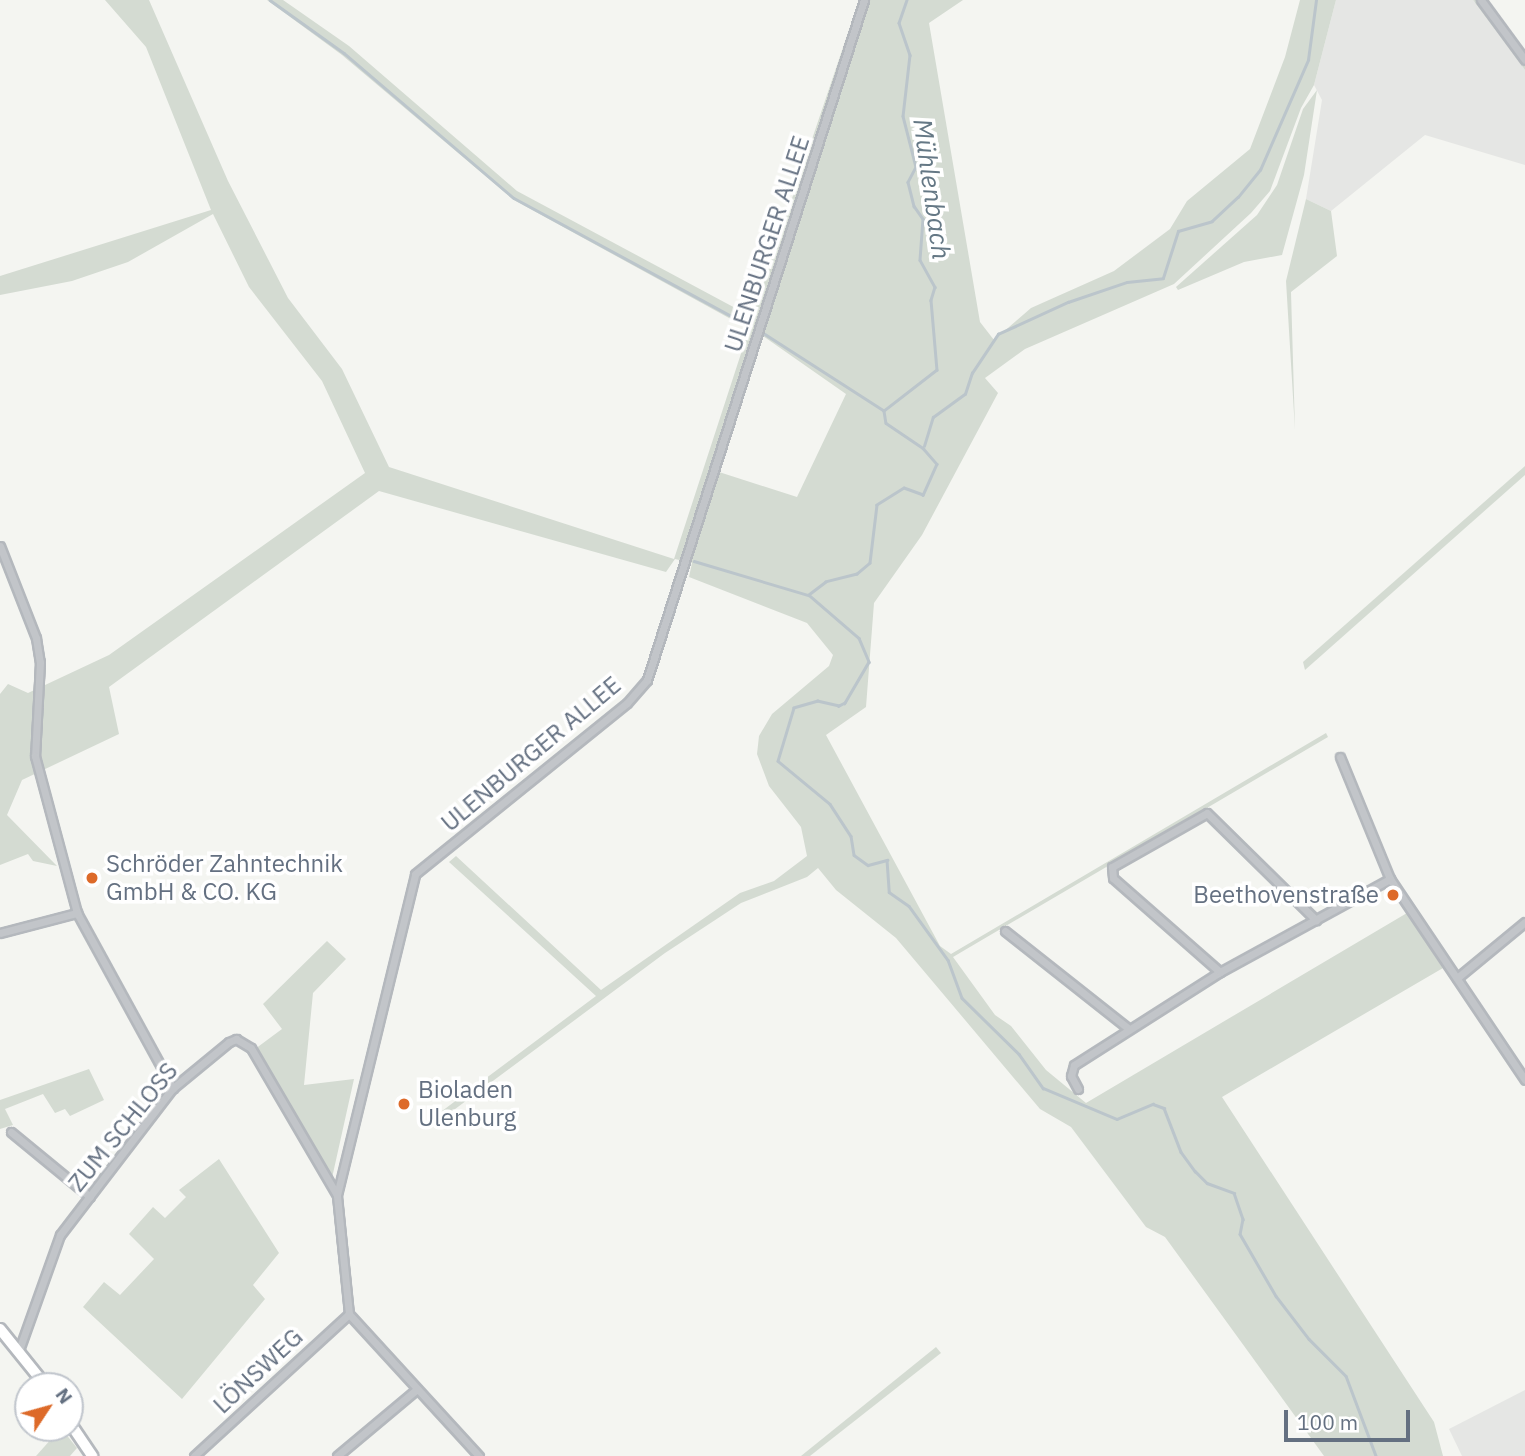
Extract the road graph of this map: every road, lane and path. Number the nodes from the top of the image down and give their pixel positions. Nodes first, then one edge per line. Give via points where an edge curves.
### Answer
1 (864, 0) edge
2 (1481, 0) edge
3 (1525, 60) edge
4 (0, 546) edge
5 (1340, 757) dead end
6 (1390, 879) junction
7 (77, 913) junction
8 (1316, 920) junction
9 (1525, 922) edge
10 (1005, 931) dead end
11 (0, 933) edge
12 (1220, 971) junction
13 (1457, 978) junction
14 (1129, 1029) junction
15 (1525, 1080) edge
16 (173, 1088) junction
17 (1078, 1089) dead end
18 (11, 1132) dead end
19 (337, 1195) junction
20 (90, 1197) junction
21 (349, 1314) junction
22 (0, 1329) edge
23 (19, 1350) junction
24 (36, 1372) edge
25 (417, 1389) junction
26 (194, 1456) edge
27 (337, 1456) edge
28 (479, 1456) edge

1 - 19 street, ULENBURGER ALLEE via 647,680 627,703 415,874
2 - 3 street
4 - 7 street via 36,638 40,662 35,756
5 - 6 street
6 - 8 street
6 - 13 street
7 - 11 street
7 - 16 street
8 - 12 street
8 - 12 street via 1207,813 1112,867 1110,873
9 - 13 street
10 - 14 street
12 - 14 street
13 - 15 street
14 - 17 street via 1074,1065 1072,1076
16 - 19 street, ZUM SCHLOSS via 229,1042 242,1041 251,1048
16 - 20 street, ZUM SCHLOSS
18 - 20 street
19 - 21 street, ULENBURGER ALLEE
20 - 23 street, ZUM SCHLOSS via 60,1236
21 - 25 street
21 - 26 street, LÖNSWEG
22 - 23 main road
23 - 24 main road
25 - 27 street
25 - 28 street

